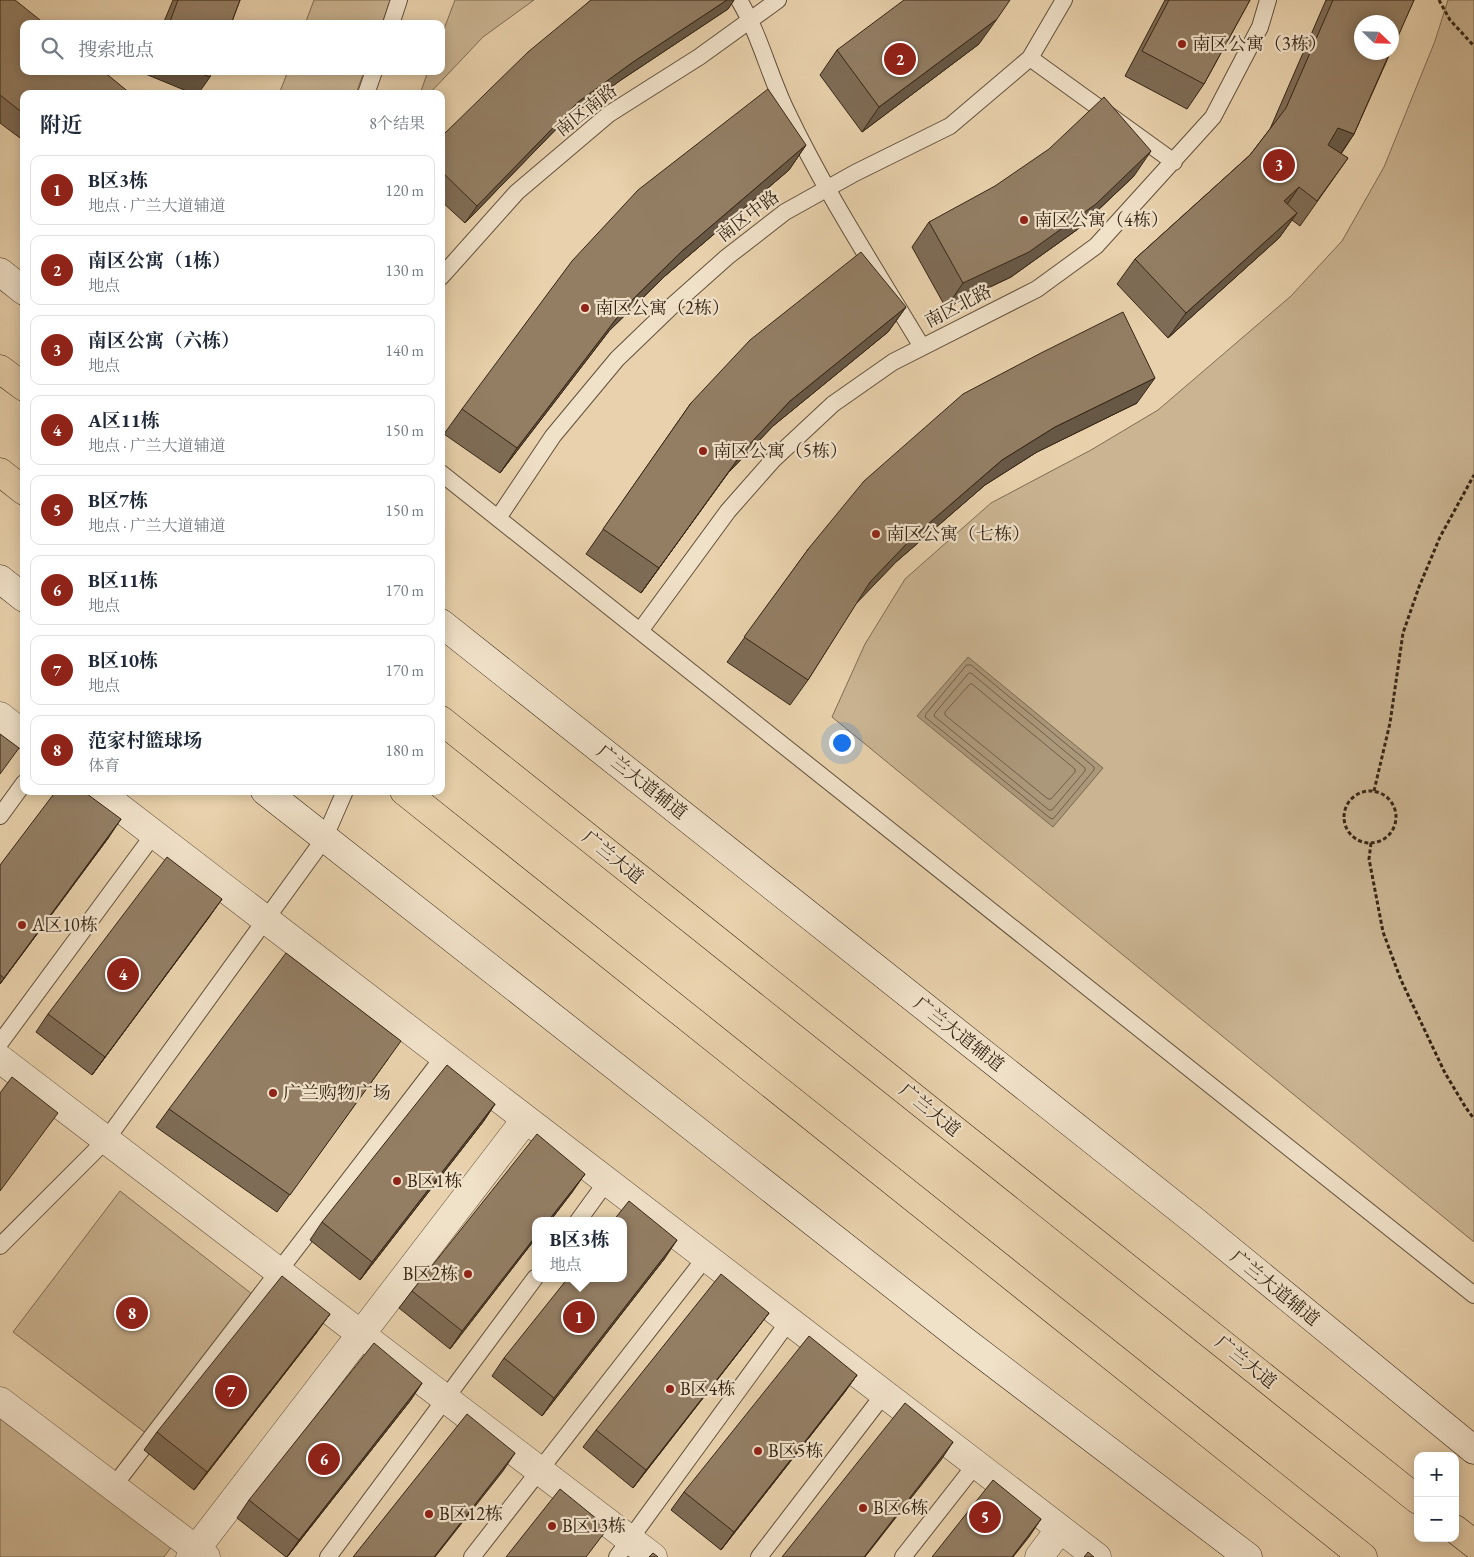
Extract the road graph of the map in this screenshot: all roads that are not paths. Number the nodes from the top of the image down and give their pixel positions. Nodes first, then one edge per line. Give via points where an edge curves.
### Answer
1 (399, 0) edge
2 (739, 0) edge
3 (778, 0) edge
4 (1064, 0) edge
5 (1268, 0) edge
6 (750, 19) junction
7 (392, 20) edge
8 (1030, 58) junction
9 (373, 75) edge
10 (367, 90) edge
11 (1174, 162) junction
12 (827, 189) junction
13 (0, 272) edge
14 (445, 273) edge
15 (20, 288) edge
16 (922, 347) junction
17 (0, 369) edge
18 (20, 384) edge
19 (0, 472) edge
20 (445, 476) edge
21 (20, 488) edge
22 (498, 518) junction
23 (0, 579) edge
24 (20, 595) edge
25 (445, 626) edge
26 (640, 631) junction
27 (0, 716) edge
28 (445, 723) edge
29 (20, 732) edge
30 (20, 788) edge
31 (103, 795) edge
32 (270, 795) edge
33 (343, 795) edge
34 (409, 795) edge
35 (0, 816) edge
36 (154, 834) junction
37 (324, 839) junction
38 (266, 919) junction
39 (0, 1043) edge
40 (444, 1056) junction
41 (0, 1059) edge
42 (526, 1119) junction
43 (106, 1140) junction
44 (607, 1181) junction
45 (581, 1217) edge
46 (0, 1246) edge
47 (706, 1257) junction
48 (278, 1271) junction
49 (533, 1282) edge
50 (1474, 1294) edge
51 (789, 1321) junction
52 (361, 1334) junction
53 (884, 1394) junction
54 (446, 1399) junction
55 (0, 1402) edge
56 (1474, 1450) edge
57 (976, 1464) junction
58 (539, 1470) junction
59 (113, 1487) junction
60 (1414, 1497) edge
61 (1060, 1529) junction
62 (1459, 1533) edge
63 (1474, 1544) edge
64 (623, 1548) edge
65 (197, 1554) edge
66 (328, 1557) edge
67 (472, 1557) edge
68 (653, 1557) edge
69 (759, 1557) edge
70 (903, 1557) edge
71 (1039, 1557) edge
72 (1097, 1557) edge
73 (1248, 1557) edge
74 (1362, 1557) edge

1 - 7 lane
2 - 6 lane
3 - 6 lane, 南区南路
4 - 8 lane, 南区中路
5 - 11 lane, 南区北路 via 1260,27 1214,117
6 - 12 lane via 786,110
6 - 14 lane, 南区南路 via 609,114 518,192
8 - 11 lane
8 - 12 lane, 南区中路 via 950,126
9 - 10 lane
11 - 16 lane, 南区北路 via 1096,246 1037,288
12 - 16 lane
12 - 22 lane, 南区中路 via 785,212 727,257 617,359 554,436
13 - 15 street
16 - 26 lane, 南区北路 via 893,362 833,404 773,460 728,511
17 - 18 main road
19 - 21 main road
20 - 22 lane
22 - 26 lane
23 - 24 street
25 - 56 street, 广兰大道辅道 via 1197,1224
26 - 50 lane
27 - 29 street
28 - 60 main road, 广兰大道
30 - 35 lane
31 - 36 street
32 - 37 street
33 - 37 lane
34 - 74 main road
36 - 38 street
36 - 39 lane
37 - 38 lane
37 - 73 street via 962,1340
38 - 40 street
38 - 43 lane
40 - 42 street
40 - 48 lane
41 - 43 street
42 - 44 street
42 - 52 street
43 - 46 lane
43 - 48 street
44 - 45 lane
44 - 47 street
47 - 51 street
47 - 58 lane
48 - 52 street
48 - 59 lane
49 - 54 lane
51 - 53 street
51 - 64 lane
52 - 54 street
52 - 65 street
53 - 57 street
53 - 69 lane
54 - 58 street
54 - 66 lane
55 - 59 street
57 - 61 street
57 - 70 lane
58 - 64 street
58 - 67 lane
59 - 65 street
61 - 71 street
61 - 72 street
62 - 63 main road
64 - 68 street

